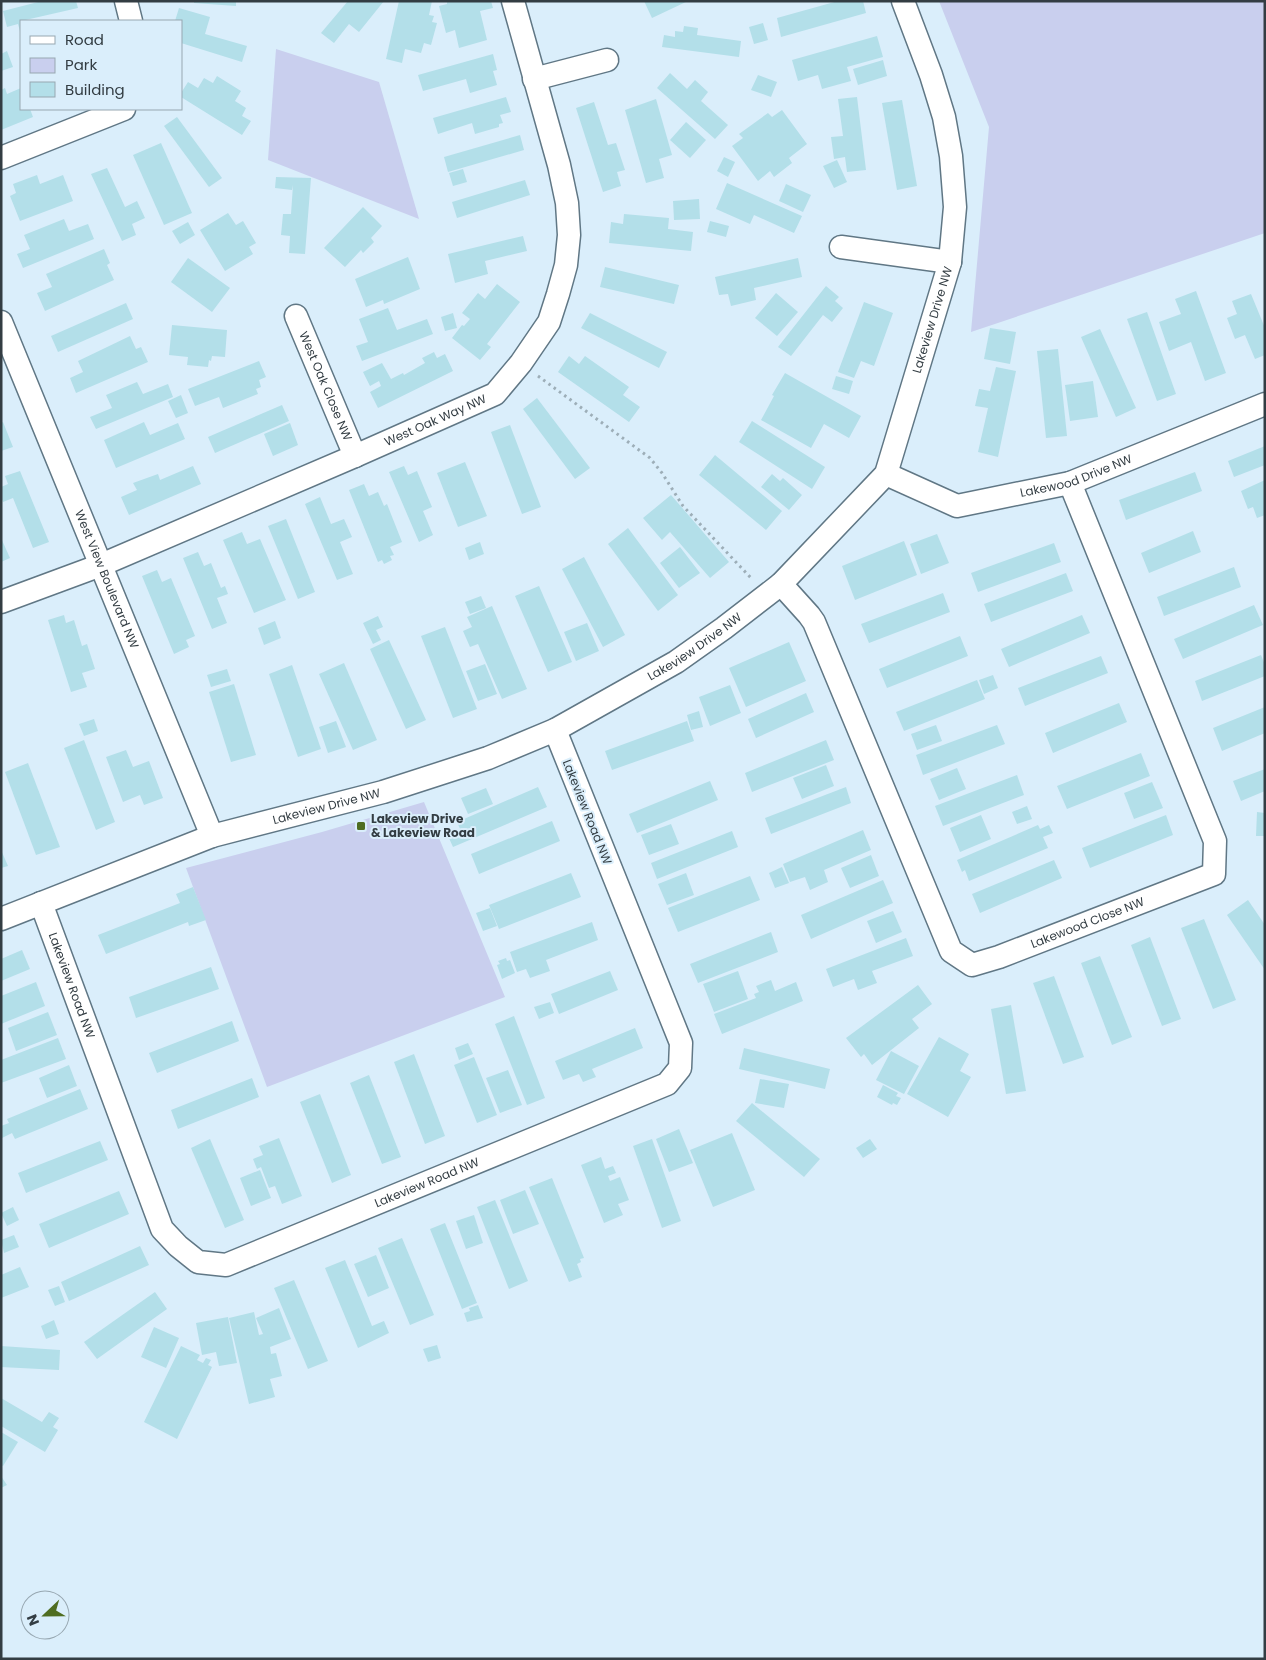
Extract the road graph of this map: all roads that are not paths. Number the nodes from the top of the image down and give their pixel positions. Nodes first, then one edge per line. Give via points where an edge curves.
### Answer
1 (126, 1) edge
2 (512, 1) edge
3 (903, 1) edge
4 (131, 20) edge
5 (607, 60) dead end
6 (534, 79) junction
7 (121, 110) edge
8 (1, 158) edge
9 (841, 246) dead end
10 (950, 262) junction
11 (296, 316) dead end
12 (1, 322) edge
13 (1265, 404) edge
14 (356, 456) junction
15 (886, 474) junction
16 (1070, 483) junction
17 (101, 565) junction
18 (781, 584) junction
19 (1, 602) edge
20 (555, 730) junction
21 (212, 836) junction
22 (41, 903) junction
23 (1, 919) edge

1 - 4 street
2 - 6 street, West Oak Way NW
3 - 10 street, Lakeview Drive NW via 944,117 955,207
5 - 6 street
6 - 14 street, West Oak Way NW via 567,203 569,236 566,265 549,322 495,394
7 - 8 street
9 - 10 street
10 - 15 street, Lakeview Drive NW
11 - 14 street, West Oak Close NW
12 - 17 street, West View Boulevard NW
13 - 16 street, Lakewood Drive NW
14 - 17 street, West Oak Way NW
15 - 16 street, Lakewood Drive NW via 957,506
15 - 18 street, Lakeview Drive NW
16 - 18 street, Lakewood Close NW via 1215,841 1214,874 999,957 972,965 951,951 814,622
17 - 19 street, West Oak Way NW
17 - 21 street, West View Boulevard NW
18 - 20 street, Lakeview Drive NW via 676,662
20 - 21 street, Lakeview Drive NW via 488,758 383,792
20 - 22 street, Lakeview Road NW via 680,1043 680,1068 667,1084 226,1265 198,1262 162,1229
21 - 22 street, Lakeview Drive NW
22 - 23 street, Lakeview Drive NW

